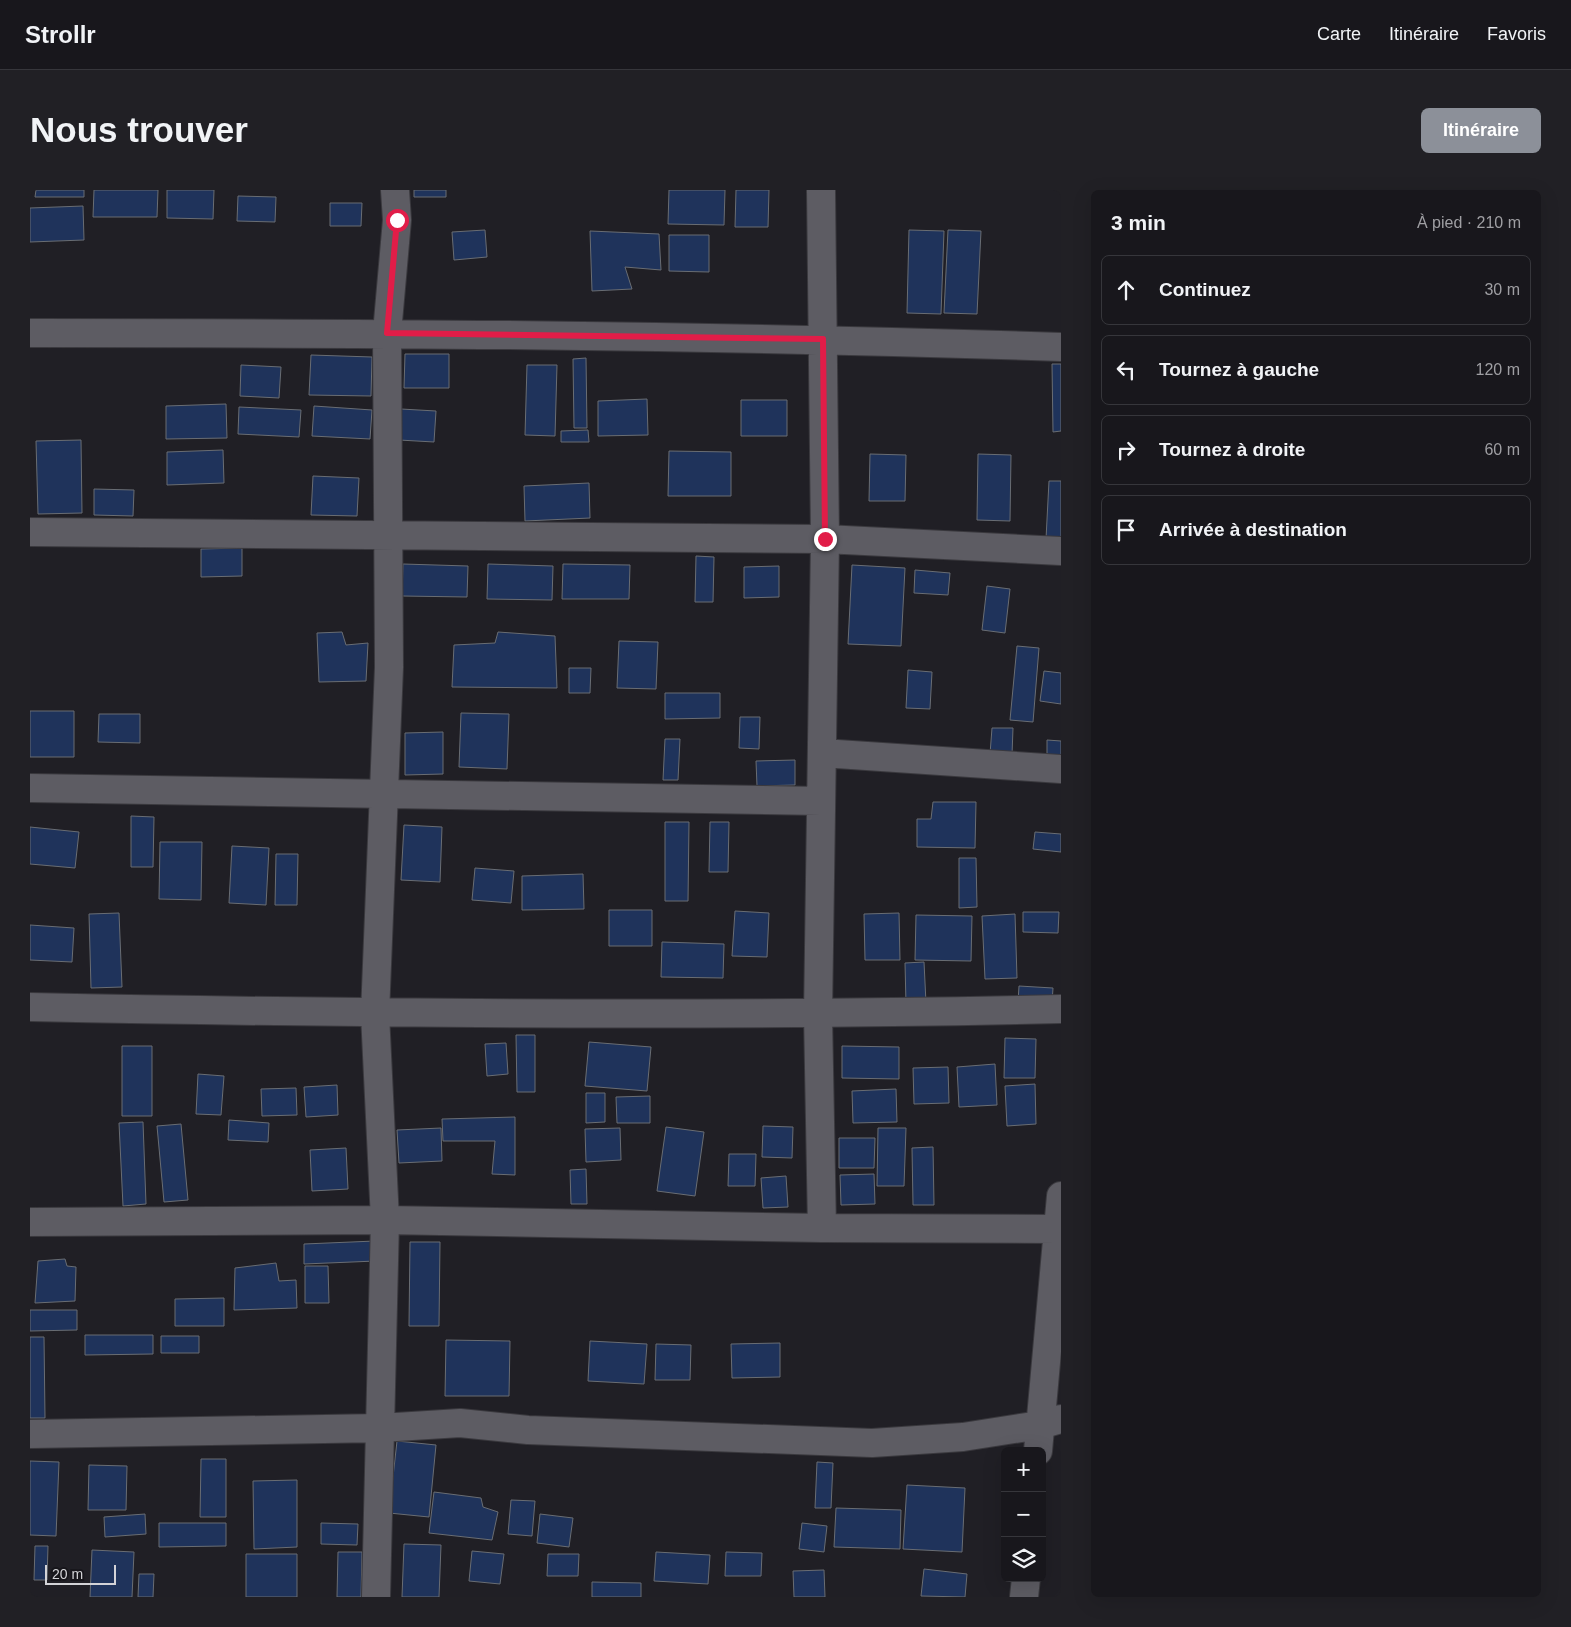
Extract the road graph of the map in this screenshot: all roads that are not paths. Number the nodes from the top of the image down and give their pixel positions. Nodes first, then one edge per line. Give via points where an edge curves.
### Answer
1 (395, 190) edge
2 (821, 190) edge
3 (30, 333) edge
4 (387, 333) junction
5 (823, 339) junction
6 (1061, 347) edge
7 (30, 532) edge
8 (390, 533) junction
9 (825, 539) junction
10 (1061, 551) edge
11 (822, 754) junction
12 (1061, 769) edge
13 (30, 788) edge
14 (385, 795) junction
15 (821, 802) junction
16 (30, 1007) edge
17 (1061, 1009) edge
18 (376, 1014) junction
19 (818, 1015) junction
20 (1061, 1196) edge
21 (385, 1220) junction
22 (30, 1222) edge
23 (822, 1228) junction
24 (1058, 1230) junction
25 (380, 1428) junction
26 (1047, 1432) edge
27 (30, 1434) edge
28 (1026, 1582) edge
29 (376, 1597) edge
30 (1024, 1597) edge

1 - 4 street via 397,220
2 - 5 street
3 - 4 street
4 - 5 street
4 - 8 street
5 - 6 street
5 - 9 street
7 - 8 street
8 - 9 street
8 - 14 street
9 - 10 street
9 - 11 street
11 - 12 street
11 - 15 street
13 - 14 street
14 - 15 street
14 - 18 street
15 - 19 street
16 - 18 street
17 - 19 street
18 - 19 street
18 - 21 street
19 - 23 street
20 - 24 street
21 - 22 street
21 - 23 street
21 - 25 street
23 - 24 street
24 - 26 street
25 - 26 street via 460,1423 528,1430 872,1443
25 - 27 street
25 - 29 street
28 - 30 street

